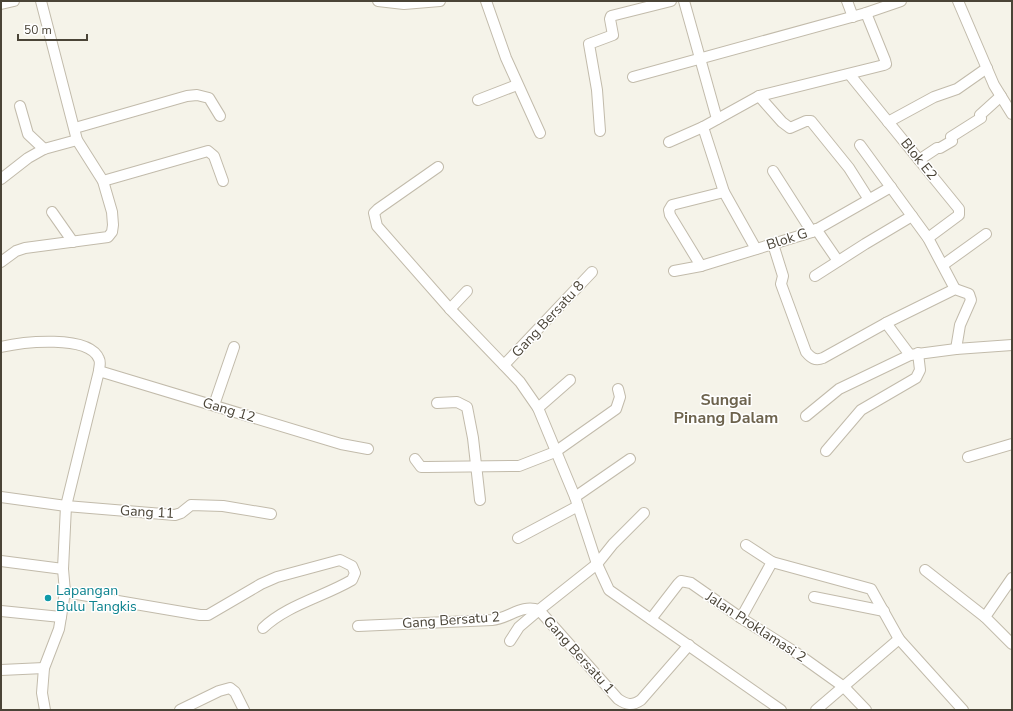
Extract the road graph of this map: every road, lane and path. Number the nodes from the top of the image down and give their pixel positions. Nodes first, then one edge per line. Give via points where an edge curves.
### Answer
1 (41, 1) edge
2 (378, 1) edge
3 (440, 1) edge
4 (486, 1) edge
5 (671, 1) edge
6 (684, 1) edge
7 (846, 1) edge
8 (899, 1) edge
9 (958, 1) edge
10 (866, 13) junction
11 (854, 17) junction
12 (700, 58) junction
13 (987, 68) junction
14 (850, 75) junction
15 (633, 77) dead end
16 (517, 85) junction
17 (758, 96) junction
18 (1000, 96) junction
19 (478, 100) dead end
20 (20, 106) dead end
21 (1012, 114) edge
22 (220, 116) dead end
23 (717, 119) junction
24 (888, 122) junction
25 (703, 127) junction
26 (75, 128) junction
27 (600, 131) dead end
28 (540, 132) dead end
29 (78, 140) junction
30 (669, 142) dead end
31 (860, 145) dead end
32 (44, 149) junction
33 (919, 160) junction
34 (438, 167) dead end
35 (773, 171) dead end
36 (1, 180) edge
37 (103, 181) junction
38 (222, 181) dead end
39 (891, 187) junction
40 (724, 192) junction
41 (868, 198) junction
42 (52, 212) dead end
43 (912, 216) junction
44 (814, 231) junction
45 (986, 234) dead end
46 (928, 238) junction
47 (73, 242) junction
48 (773, 244) junction
49 (756, 249) junction
50 (838, 261) junction
51 (1, 262) edge
52 (943, 265) junction
53 (701, 266) junction
54 (674, 271) dead end
55 (592, 272) dead end
56 (815, 276) dead end
57 (955, 289) junction
58 (467, 291) dead end
59 (450, 309) junction
60 (886, 323) junction
61 (1012, 345) edge
62 (1, 347) edge
63 (234, 347) dead end
64 (956, 349) junction
65 (914, 354) junction
66 (504, 366) junction
67 (97, 375) junction
68 (570, 380) dead end
69 (618, 389) dead end
70 (437, 402) dead end
71 (214, 405) junction
72 (538, 408) junction
73 (806, 416) dead end
74 (1012, 444) edge
75 (368, 449) dead end
76 (826, 451) dead end
77 (555, 452) junction
78 (968, 457) dead end
79 (415, 459) dead end
80 (630, 459) dead end
81 (476, 468) junction
82 (1, 497) edge
83 (480, 500) dead end
84 (576, 502) junction
85 (66, 506) junction
86 (644, 513) dead end
87 (271, 514) dead end
88 (518, 538) dead end
89 (746, 545) dead end
90 (1, 561) edge
91 (772, 562) junction
92 (597, 564) junction
93 (63, 569) junction
94 (926, 570) dead end
95 (1012, 578) edge
96 (65, 592) junction
97 (814, 597) dead end
98 (539, 610) junction
99 (1, 611) edge
100 (884, 611) junction
101 (61, 617) junction
102 (985, 617) junction
103 (740, 618) junction
104 (650, 619) junction
105 (358, 626) dead end
106 (263, 628) dead end
107 (899, 639) junction
108 (510, 641) dead end
109 (1012, 644) edge
110 (689, 645) junction
111 (44, 668) junction
112 (1, 670) edge
113 (844, 687) junction
114 (45, 710) edge
115 (180, 710) edge
116 (244, 710) edge
117 (781, 710) edge
118 (816, 710) edge
119 (866, 710) edge
120 (963, 710) edge

1 - 26 street
2 - 3 street via 404,4
4 - 16 street
5 - 27 street via 612,16 610,19 613,36 589,44 597,90
6 - 12 street
7 - 11 street
8 - 10 street
9 - 13 street
10 - 11 street
10 - 14 street via 886,64
11 - 12 street
12 - 15 street
12 - 23 street
13 - 18 street
13 - 24 street via 956,89 934,97
14 - 17 street
14 - 24 street, Blok E2
16 - 19 street
16 - 28 street
17 - 23 street
17 - 41 street via 790,128 811,121 849,168
18 - 21 street
18 - 33 street via 980,115 981,118 951,137 952,141
20 - 32 street via 28,134
22 - 26 street via 209,98 197,95
23 - 25 street
24 - 33 street, Blok E2
25 - 30 street
25 - 40 street
26 - 29 street
29 - 32 street
29 - 37 street
31 - 39 street
32 - 36 street via 28,158
33 - 46 street, Blok E2 via 958,206 960,212
34 - 59 street via 374,214 382,232
35 - 44 street
37 - 38 street via 208,151 214,156
37 - 47 street via 112,212 112,232 108,237
39 - 41 street, Blok G
39 - 43 street
40 - 49 street
40 - 53 street via 672,206 669,210
41 - 44 street, Blok G
42 - 47 street
43 - 46 street
43 - 50 street
44 - 48 street, Blok G
44 - 50 street
45 - 52 street
46 - 52 street
47 - 51 street via 26,248 16,251
48 - 49 street, Blok G
48 - 60 street via 783,276 781,284 806,352 811,358 823,358
49 - 53 street, Blok G
50 - 56 street
52 - 57 street
53 - 54 street, Blok G
55 - 66 street, Gang Bersatu 8
57 - 60 street
57 - 64 street via 971,296 960,325
58 - 59 street
59 - 66 street
60 - 65 street
61 - 64 street
62 - 67 street via 50,341 83,346 99,358
63 - 71 street
64 - 65 street
65 - 73 street via 839,389
65 - 76 street via 920,370 916,378 861,410
66 - 72 street via 520,382
67 - 71 street, Gang 12
67 - 85 street
68 - 72 street
69 - 77 street via 619,404 616,410
70 - 81 street via 457,402 467,407 470,413
71 - 75 street, Gang 12 via 341,444
72 - 77 street
74 - 78 street
77 - 81 street via 519,466
77 - 84 street
79 - 81 street via 421,467
80 - 84 street
81 - 83 street
82 - 85 street, Gang 11
84 - 88 street
84 - 92 street
85 - 87 street, Gang 11 via 175,515 181,514 191,505 223,506
85 - 93 street
86 - 92 street
89 - 91 street
90 - 93 street
91 - 100 street via 868,588 874,592
91 - 103 street
92 - 98 street
92 - 104 street via 609,590
93 - 96 street
94 - 102 street
95 - 102 street
96 - 101 street
96 - 106 street via 208,615 276,578 340,560 352,566 355,572 352,580 286,612
97 - 100 street
98 - 105 street, Gang Bersatu 2 via 528,607 492,620
98 - 108 street via 519,628
98 - 110 street, Gang Bersatu 1 via 618,699 626,704 634,704 641,700
99 - 101 street
100 - 107 street
101 - 111 street
102 - 109 street
103 - 104 street, Jalan Proklamasi 2 via 691,583 681,581
103 - 113 street, Jalan Proklamasi 2 via 796,652
104 - 110 street
107 - 113 street
107 - 120 street
110 - 117 street
111 - 112 street
111 - 114 street via 42,693
113 - 118 street
113 - 119 street, Jalan Proklamasi 2
115 - 116 street via 218,691 230,688 235,692

